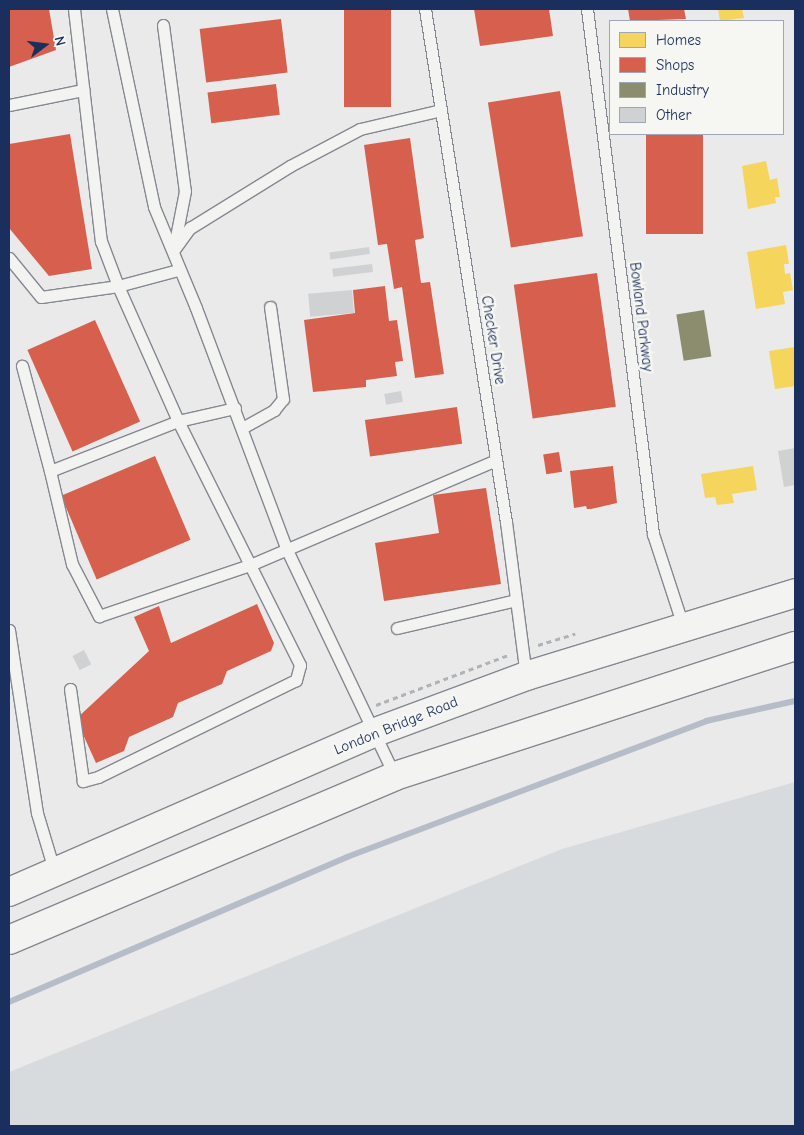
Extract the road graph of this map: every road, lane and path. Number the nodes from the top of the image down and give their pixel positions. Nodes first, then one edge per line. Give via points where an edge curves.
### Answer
1 (74, 9) edge
2 (112, 9) edge
3 (425, 9) edge
4 (588, 9) edge
5 (163, 25) dead end
6 (84, 90) junction
7 (9, 105) edge
8 (441, 110) junction
9 (173, 251) junction
10 (9, 258) edge
11 (178, 270) junction
12 (118, 286) junction
13 (270, 307) dead end
14 (22, 366) dead end
15 (235, 408) junction
16 (178, 421) junction
17 (242, 428) junction
18 (496, 460) junction
19 (50, 472) junction
20 (287, 550) junction
21 (250, 565) junction
22 (795, 593) edge
23 (516, 600) junction
24 (682, 626) junction
25 (396, 628) dead end
26 (9, 630) edge
27 (795, 646) edge
28 (526, 676) junction
29 (70, 689) dead end
30 (374, 734) junction
31 (395, 776) junction
32 (54, 873) junction
33 (9, 892) edge
34 (9, 940) edge

1 - 6 lane
2 - 9 lane via 154,207
3 - 8 lane, Checker Drive
4 - 24 lane, Bowland Parkway via 653,534
5 - 9 lane via 185,191
6 - 7 lane
6 - 12 lane via 101,241
8 - 9 lane via 360,129 298,162 190,228
8 - 18 lane, Checker Drive
9 - 11 lane
10 - 12 lane via 42,297
11 - 12 lane
11 - 15 lane
12 - 16 lane
13 - 17 lane via 283,399 274,410
14 - 19 lane
15 - 16 lane
15 - 17 lane
16 - 19 lane
16 - 21 lane
17 - 20 lane
18 - 20 lane
18 - 23 lane, Checker Drive
19 - 21 lane via 72,564 99,616
20 - 21 lane
20 - 30 lane
21 - 29 lane via 300,666 296,680 98,777 83,781
22 - 24 main road, London Bridge Road
23 - 25 lane
23 - 28 lane, Checker Drive
24 - 28 main road, London Bridge Road
26 - 32 lane via 37,813
27 - 31 main road
28 - 30 main road, London Bridge Road
30 - 31 lane
30 - 32 main road, London Bridge Road
31 - 34 main road
32 - 33 main road, London Bridge Road

